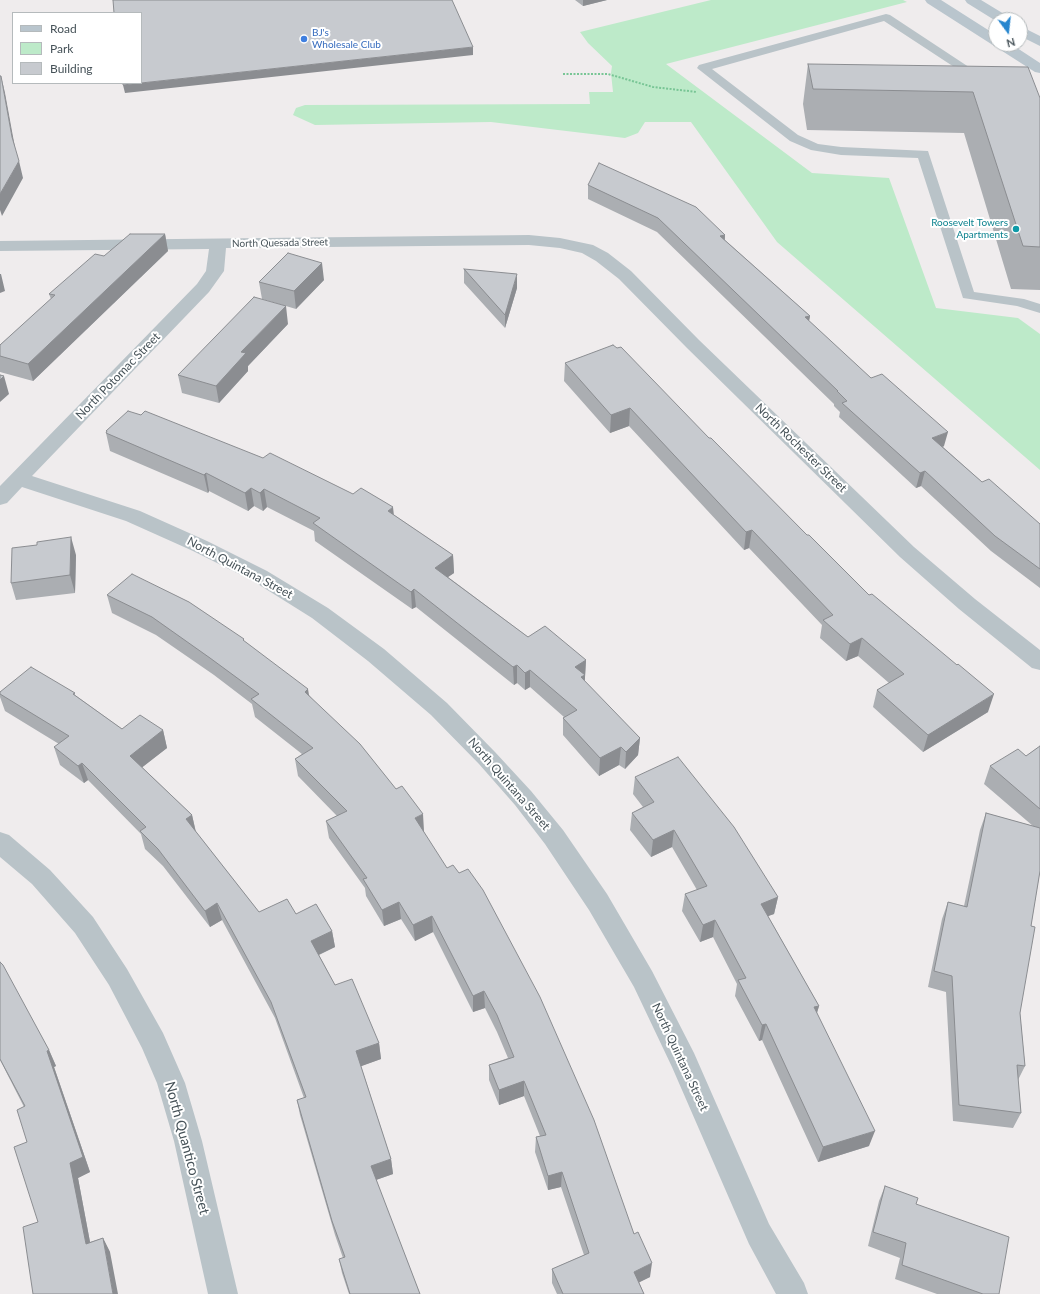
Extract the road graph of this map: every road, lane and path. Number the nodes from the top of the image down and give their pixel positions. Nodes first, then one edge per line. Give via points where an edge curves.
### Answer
1 (932, 0) edge
2 (972, 0) edge
3 (991, 12) edge
4 (1028, 35) edge
5 (988, 36) edge
6 (1040, 42) edge
7 (1013, 52) edge
8 (1040, 69) edge
9 (563, 74) dead end
10 (989, 85) edge
11 (699, 93) dead end
12 (560, 243) joint
13 (218, 244) junction
14 (0, 246) edge
15 (1040, 309) edge
16 (19, 479) junction
17 (0, 498) edge
18 (1040, 662) edge
19 (0, 842) edge
20 (223, 1294) edge
21 (793, 1294) edge

1 - 5 main road
2 - 3 main road
4 - 6 main road
7 - 8 main road
9 - 11 path via 608,74 654,86
10 - 15 lane via 886,17 703,68 794,138 815,147 841,151 923,154 968,295 1019,302
12 - 13 street, North Quesada Street via 523,240
12 - 18 street, North Rochester Street via 595,252 625,275 907,552
13 - 14 street, North Quesada Street
13 - 16 street, North Potomac Street via 215,271 203,288
16 - 17 street, North Potomac Street
16 - 21 street, North Quintana Street via 134,516 260,576 347,632 453,721 523,798 554,837 613,927 668,1029 759,1234
19 - 20 street, North Quantico Street via 41,877 84,926 118,977 154,1042 171,1083 188,1140

